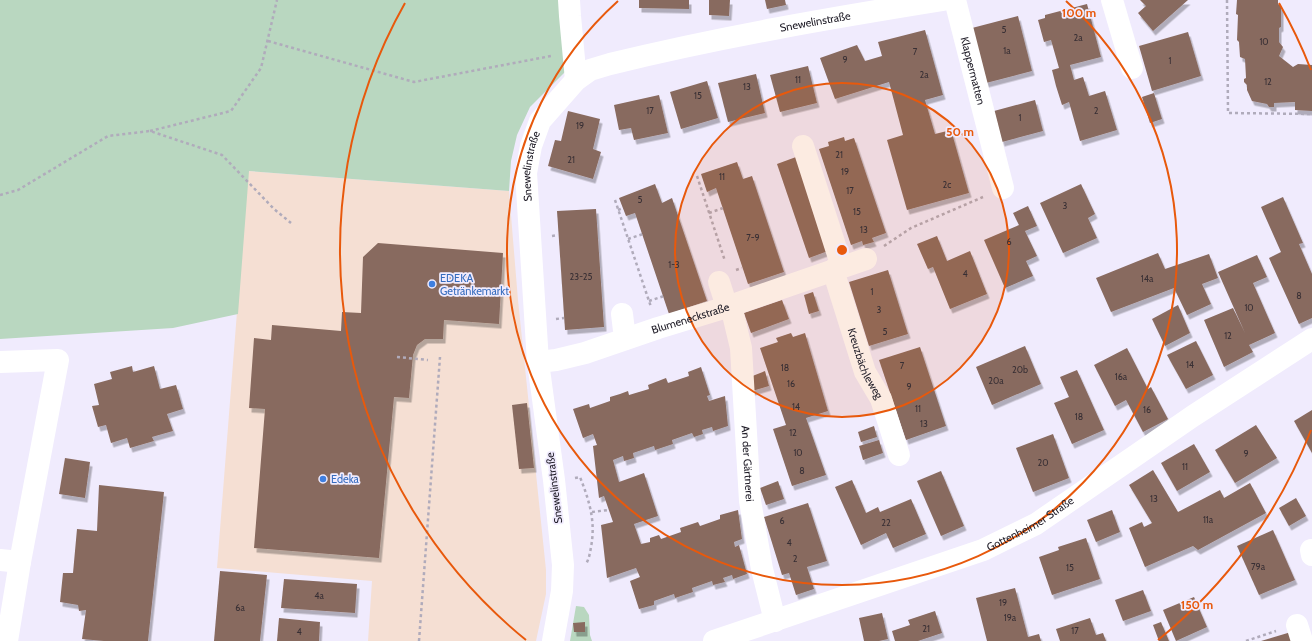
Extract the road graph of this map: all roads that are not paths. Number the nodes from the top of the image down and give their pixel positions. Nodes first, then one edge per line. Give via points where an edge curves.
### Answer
1 (569, 0) edge
2 (943, 0) edge
3 (955, 0) edge
4 (1112, 0) edge
5 (1132, 68) dead end
6 (576, 80) junction
7 (803, 146) dead end
8 (1003, 188) road end
9 (866, 259) road end
10 (837, 269) junction
11 (722, 273) road end
12 (729, 307) junction
13 (622, 314) dead end
14 (1312, 338) edge
15 (625, 339) junction
16 (538, 362) junction
17 (1, 367) edge
18 (899, 455) dead end
19 (10, 561) edge
20 (775, 620) junction
21 (7, 641) edge
22 (553, 641) edge
23 (714, 641) edge

1 - 6 street
2 - 6 street, Snewelinstraße via 809,22 643,56 590,70
3 - 8 street, Klappermatten
4 - 5 street
6 - 16 street, Snewelinstraße via 540,121 531,146 526,173
7 - 10 street
9 - 10 street, Blumeneckstraße
10 - 12 street, Blumeneckstraße
10 - 18 street, Kreuzbächleweg via 865,372 881,399
11 - 12 street, An der Gärtnerei
12 - 15 street, Blumeneckstraße
12 - 20 street, An der Gärtnerei via 741,348 750,501 762,569
13 - 15 street
14 - 20 street, Gottenheimer Straße via 1036,524 983,550
15 - 16 street, Blumeneckstraße via 585,354
16 - 22 street, Snewelinstraße via 563,564 562,591
17 - 19 street via 58,360
19 - 21 street
20 - 23 street, Gottenheimer Straße

